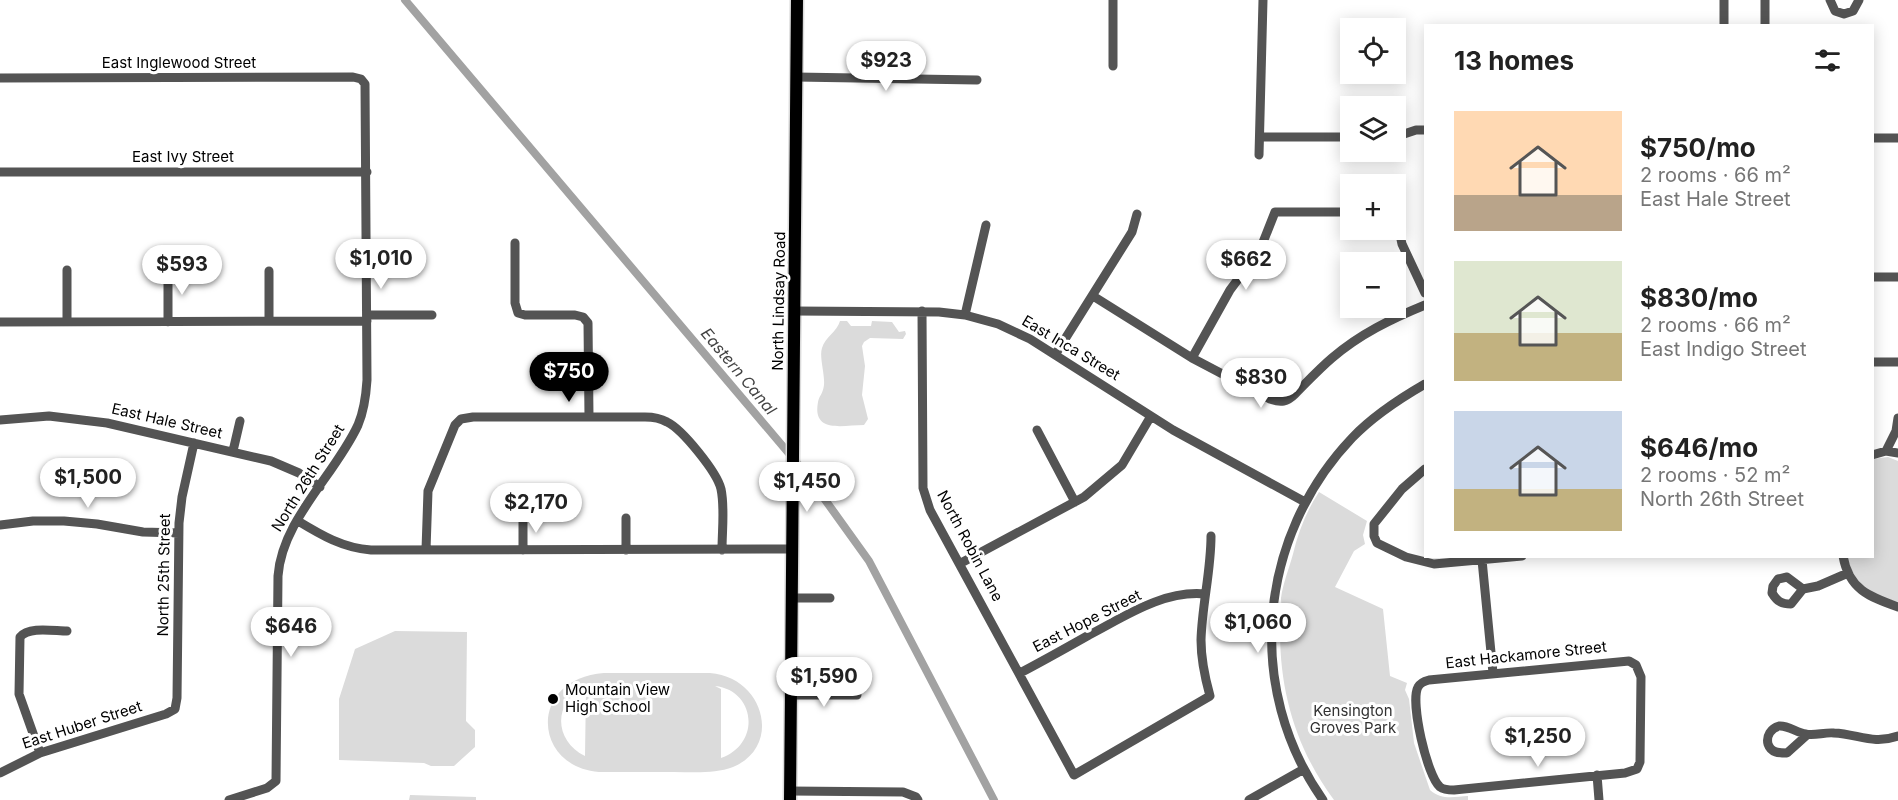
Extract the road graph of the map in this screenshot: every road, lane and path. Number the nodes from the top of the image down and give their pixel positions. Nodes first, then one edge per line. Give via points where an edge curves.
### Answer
1 (797, 0) edge
2 (1113, 0) edge
3 (1263, 0) edge
4 (1724, 0) edge
5 (1765, 0) edge
6 (1830, 0) edge
7 (1859, 0) edge
8 (1724, 24) edge
9 (1765, 24) edge
10 (1113, 66) dead end
11 (360, 67) dead end
12 (796, 77) junction
13 (0, 78) edge
14 (360, 79) junction
15 (977, 80) dead end
16 (1424, 130) edge
17 (1406, 133) edge
18 (1261, 137) junction
19 (1340, 137) edge
20 (1874, 138) edge
21 (1898, 138) edge
22 (1259, 155) dead end
23 (0, 172) edge
24 (367, 172) junction
25 (1340, 212) edge
26 (1137, 214) dead end
27 (986, 225) dead end
28 (1401, 240) edge
29 (515, 243) dead end
30 (67, 270) dead end
31 (168, 271) dead end
32 (269, 271) dead end
33 (1874, 277) edge
34 (1898, 277) edge
35 (1424, 291) edge
36 (1093, 296) junction
37 (1424, 305) edge
38 (794, 311) junction
39 (922, 311) junction
40 (432, 315) dead end
41 (965, 315) junction
42 (367, 318) junction
43 (269, 321) junction
44 (0, 322) edge
45 (67, 322) junction
46 (168, 322) junction
47 (1055, 355) junction
48 (1192, 358) junction
49 (1874, 362) edge
50 (1898, 362) edge
51 (1424, 385) edge
52 (1151, 416) junction
53 (589, 417) junction
54 (1898, 418) edge
55 (0, 420) edge
56 (240, 422) dead end
57 (1036, 430) dead end
58 (194, 443) junction
59 (233, 451) junction
60 (1886, 451) junction
61 (1898, 453) edge
62 (1874, 454) edge
63 (1424, 470) edge
64 (320, 487) junction
65 (1075, 502) junction
66 (1305, 502) junction
67 (626, 518) dead end
68 (523, 519) dead end
69 (298, 521) junction
70 (0, 525) edge
71 (179, 533) junction
72 (1211, 536) dead end
73 (792, 549) junction
74 (426, 550) junction
75 (523, 550) junction
76 (626, 550) junction
77 (723, 550) junction
78 (1506, 558) edge
79 (1844, 558) edge
80 (1482, 561) junction
81 (961, 563) junction
82 (1848, 573) junction
83 (1803, 589) dead end
84 (1205, 594) junction
85 (792, 598) junction
86 (830, 598) dead end
87 (1898, 606) edge
88 (67, 631) dead end
89 (1020, 673) junction
90 (1493, 673) junction
91 (791, 694) junction
92 (857, 695) dead end
93 (175, 708) joint
94 (1807, 735) dead end
95 (1898, 736) edge
96 (40, 753) junction
97 (1304, 769) junction
98 (0, 772) edge
99 (1597, 776) junction
100 (790, 796) edge
101 (917, 798) edge
102 (229, 800) edge
103 (1249, 800) edge
104 (1323, 800) edge
105 (1599, 800) edge

1 - 12 main road, North Lindsay Road
2 - 10 street
3 - 18 street
4 - 8 street
5 - 9 street
6 - 7 street via 1835,11 1844,14 1853,11
11 - 14 street
12 - 15 street
12 - 38 main road, North Lindsay Road
13 - 14 street, East Inglewood Street
14 - 24 street, North 26th Street via 366,90
16 - 17 street
18 - 19 street
18 - 22 street
20 - 21 street
23 - 24 street, East Ivy Street
24 - 42 street, North 26th Street
25 - 48 street via 1275,212 1260,250 1230,290
26 - 36 street via 1132,232
27 - 41 street
28 - 35 street
29 - 53 street via 514,303 518,313 575,315 588,323
30 - 45 street
31 - 46 street
32 - 43 street
33 - 34 street
36 - 47 street
36 - 48 street
37 - 48 street via 1363,335 1331,358 1285,401 1270,399
38 - 39 street, East Inca Street
38 - 73 main road, North Lindsay Road
39 - 41 street, East Inca Street
39 - 81 street, North Robin Lane via 923,488 930,510
40 - 42 street
41 - 47 street, East Inca Street via 1012,330
42 - 43 street
42 - 64 street, North 26th Street via 368,380 362,416
43 - 46 street
44 - 45 street
45 - 46 street
47 - 52 street, East Inca Street
49 - 50 street
51 - 66 street via 1353,438
52 - 65 street via 1122,465
52 - 66 street, East Inca Street
53 - 74 street via 460,419 428,491
53 - 77 street via 652,417 667,421 680,431 718,481 723,501
54 - 60 street
55 - 58 street, East Hale Street via 40,416 84,418
56 - 59 street
57 - 65 street
58 - 59 street, East Hale Street
58 - 71 street, North 25th Street via 180,506
59 - 64 street, East Hale Street via 280,464
60 - 61 street
60 - 62 street
63 - 80 street via 1402,489 1374,524 1374,536 1380,544 1415,560 1444,564
64 - 69 street, North 26th Street
65 - 81 street
66 - 97 street via 1284,553 1274,596 1271,634 1278,697
67 - 76 street
68 - 75 street
69 - 74 street via 352,547
69 - 102 street, North 26th Street via 283,547 278,569 277,772 274,784
70 - 71 street via 64,521
71 - 93 street, North 25th Street
72 - 84 street
73 - 77 street
73 - 85 main road, North Lindsay Road
74 - 75 street
75 - 76 street
76 - 77 street
78 - 80 street
79 - 82 street
80 - 90 street
81 - 89 street, North Robin Lane
82 - 83 street
82 - 87 street via 1872,597
84 - 89 street, East Hope Street via 1139,608
84 - 89 street, North Robin Lane via 1201,642 1210,696 1074,775
85 - 86 street
85 - 91 main road, North Lindsay Road
88 - 96 street via 29,631 20,637 19,694
90 - 99 street, East Hackamore Street via 1617,661 1636,665 1641,677 1640,762 1637,769 1625,773
90 - 99 street, East Hackamore Street via 1429,680 1420,685 1416,696 1421,739 1427,761 1443,789
91 - 92 street
91 - 100 main road, North Lindsay Road
93 - 96 street, East Huber Street
94 - 95 street via 1835,733 1875,740
96 - 98 street, East Huber Street
97 - 103 street
97 - 104 street
99 - 105 street
100 - 101 street via 903,792

